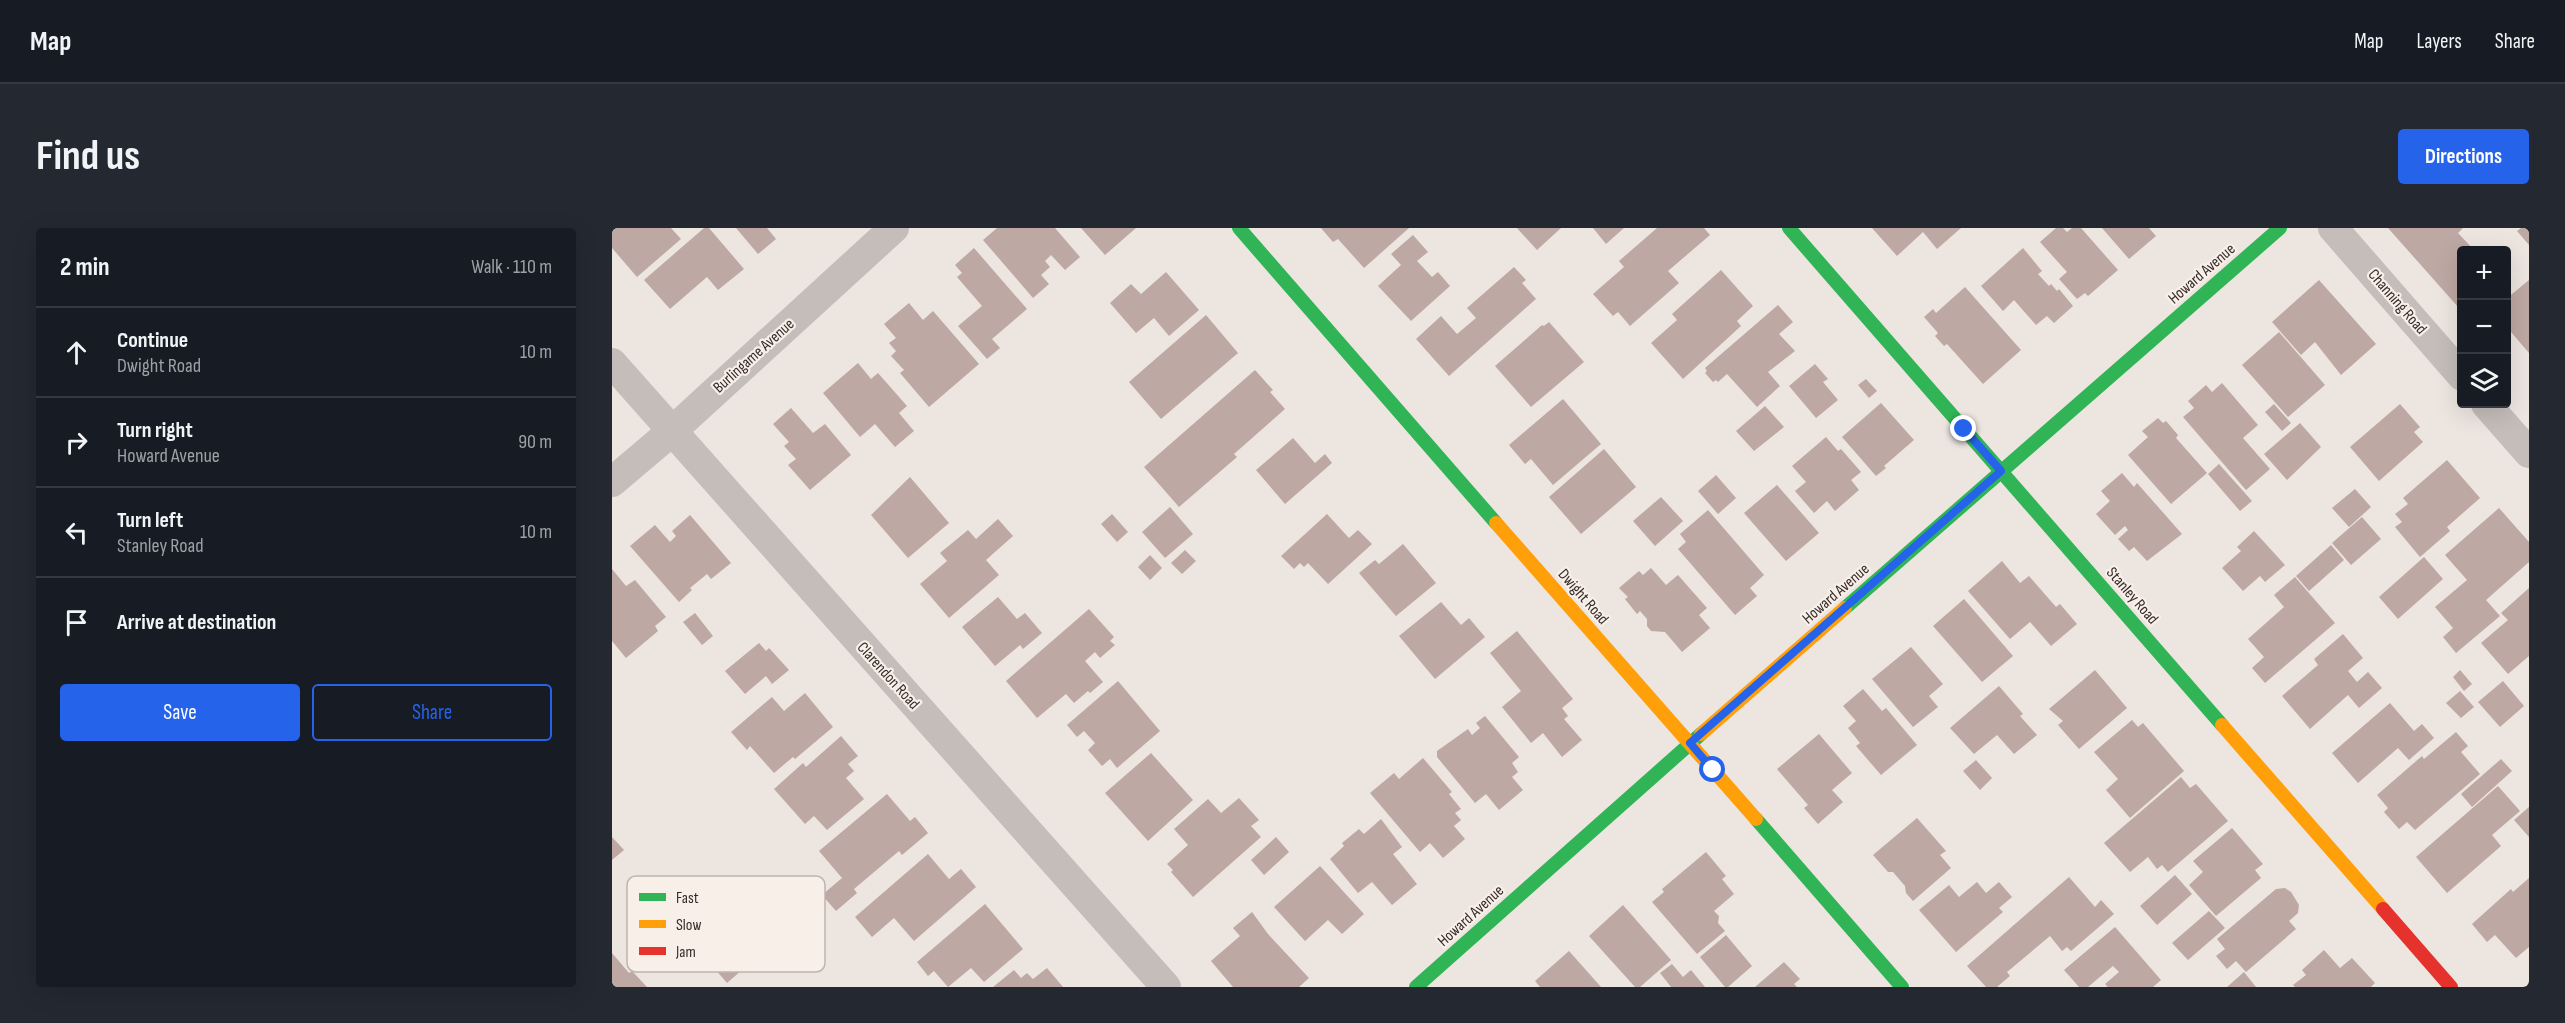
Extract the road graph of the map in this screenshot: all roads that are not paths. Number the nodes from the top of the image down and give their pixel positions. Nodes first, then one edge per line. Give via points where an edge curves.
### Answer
1 (894, 228) edge
2 (1239, 228) edge
3 (1789, 228) edge
4 (2280, 228) edge
5 (2333, 228) edge
6 (612, 363) edge
7 (2457, 370) edge
8 (2490, 408) edge
9 (671, 432) junction
10 (2529, 453) edge
11 (2001, 471) junction
12 (612, 482) edge
13 (1690, 743) junction
14 (1166, 987) edge
15 (1416, 987) edge
16 (1902, 987) edge
17 (2451, 987) edge

1 - 9 street, Burlingame Avenue
2 - 13 street, Dwight Road
3 - 11 street, Stanley Road
4 - 11 street, Howard Avenue
5 - 7 street, Channing Road
6 - 9 street, Clarendon Road
8 - 10 street
9 - 12 street, Burlingame Avenue
9 - 14 street, Clarendon Road
11 - 13 street, Howard Avenue
11 - 17 street, Stanley Road
13 - 15 street, Howard Avenue
13 - 16 street, Dwight Road

